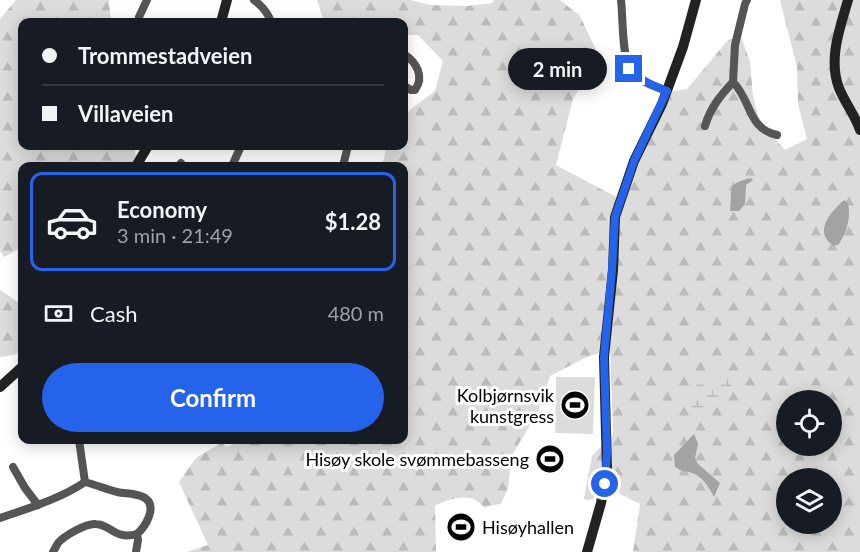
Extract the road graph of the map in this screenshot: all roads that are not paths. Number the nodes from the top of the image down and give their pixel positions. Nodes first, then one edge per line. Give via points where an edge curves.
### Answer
1 (147, 0) edge
2 (227, 0) edge
3 (254, 0) edge
4 (621, 0) edge
5 (696, 0) edge
6 (747, 0) edge
7 (848, 0) edge
8 (140, 17) dead end
9 (222, 18) edge
10 (270, 18) edge
11 (408, 57) edge
12 (733, 82) junction
13 (408, 88) edge
14 (667, 91) junction
15 (705, 126) dead end
16 (860, 130) edge
17 (777, 135) dead end
18 (18, 371) edge
19 (0, 387) edge
20 (80, 444) edge
21 (13, 467) dead end
22 (85, 482) junction
23 (38, 505) junction
24 (0, 518) edge
25 (137, 534) junction
26 (53, 552) edge
27 (136, 552) edge
28 (587, 552) edge

1 - 8 street
2 - 9 main road
3 - 10 street
4 - 14 street via 629,69
5 - 14 main road via 684,48
6 - 12 street via 735,45
7 - 16 main road via 834,67
11 - 13 street via 417,65 419,75 415,90
12 - 15 street via 714,105
12 - 17 street via 741,89 759,127
14 - 28 main road via 634,161 615,217 604,357 607,470
18 - 19 main road
20 - 22 street
21 - 23 street
22 - 23 street
22 - 25 street via 148,500 150,514
23 - 24 street
25 - 26 street via 122,536 98,524 87,525 68,534
25 - 27 street

